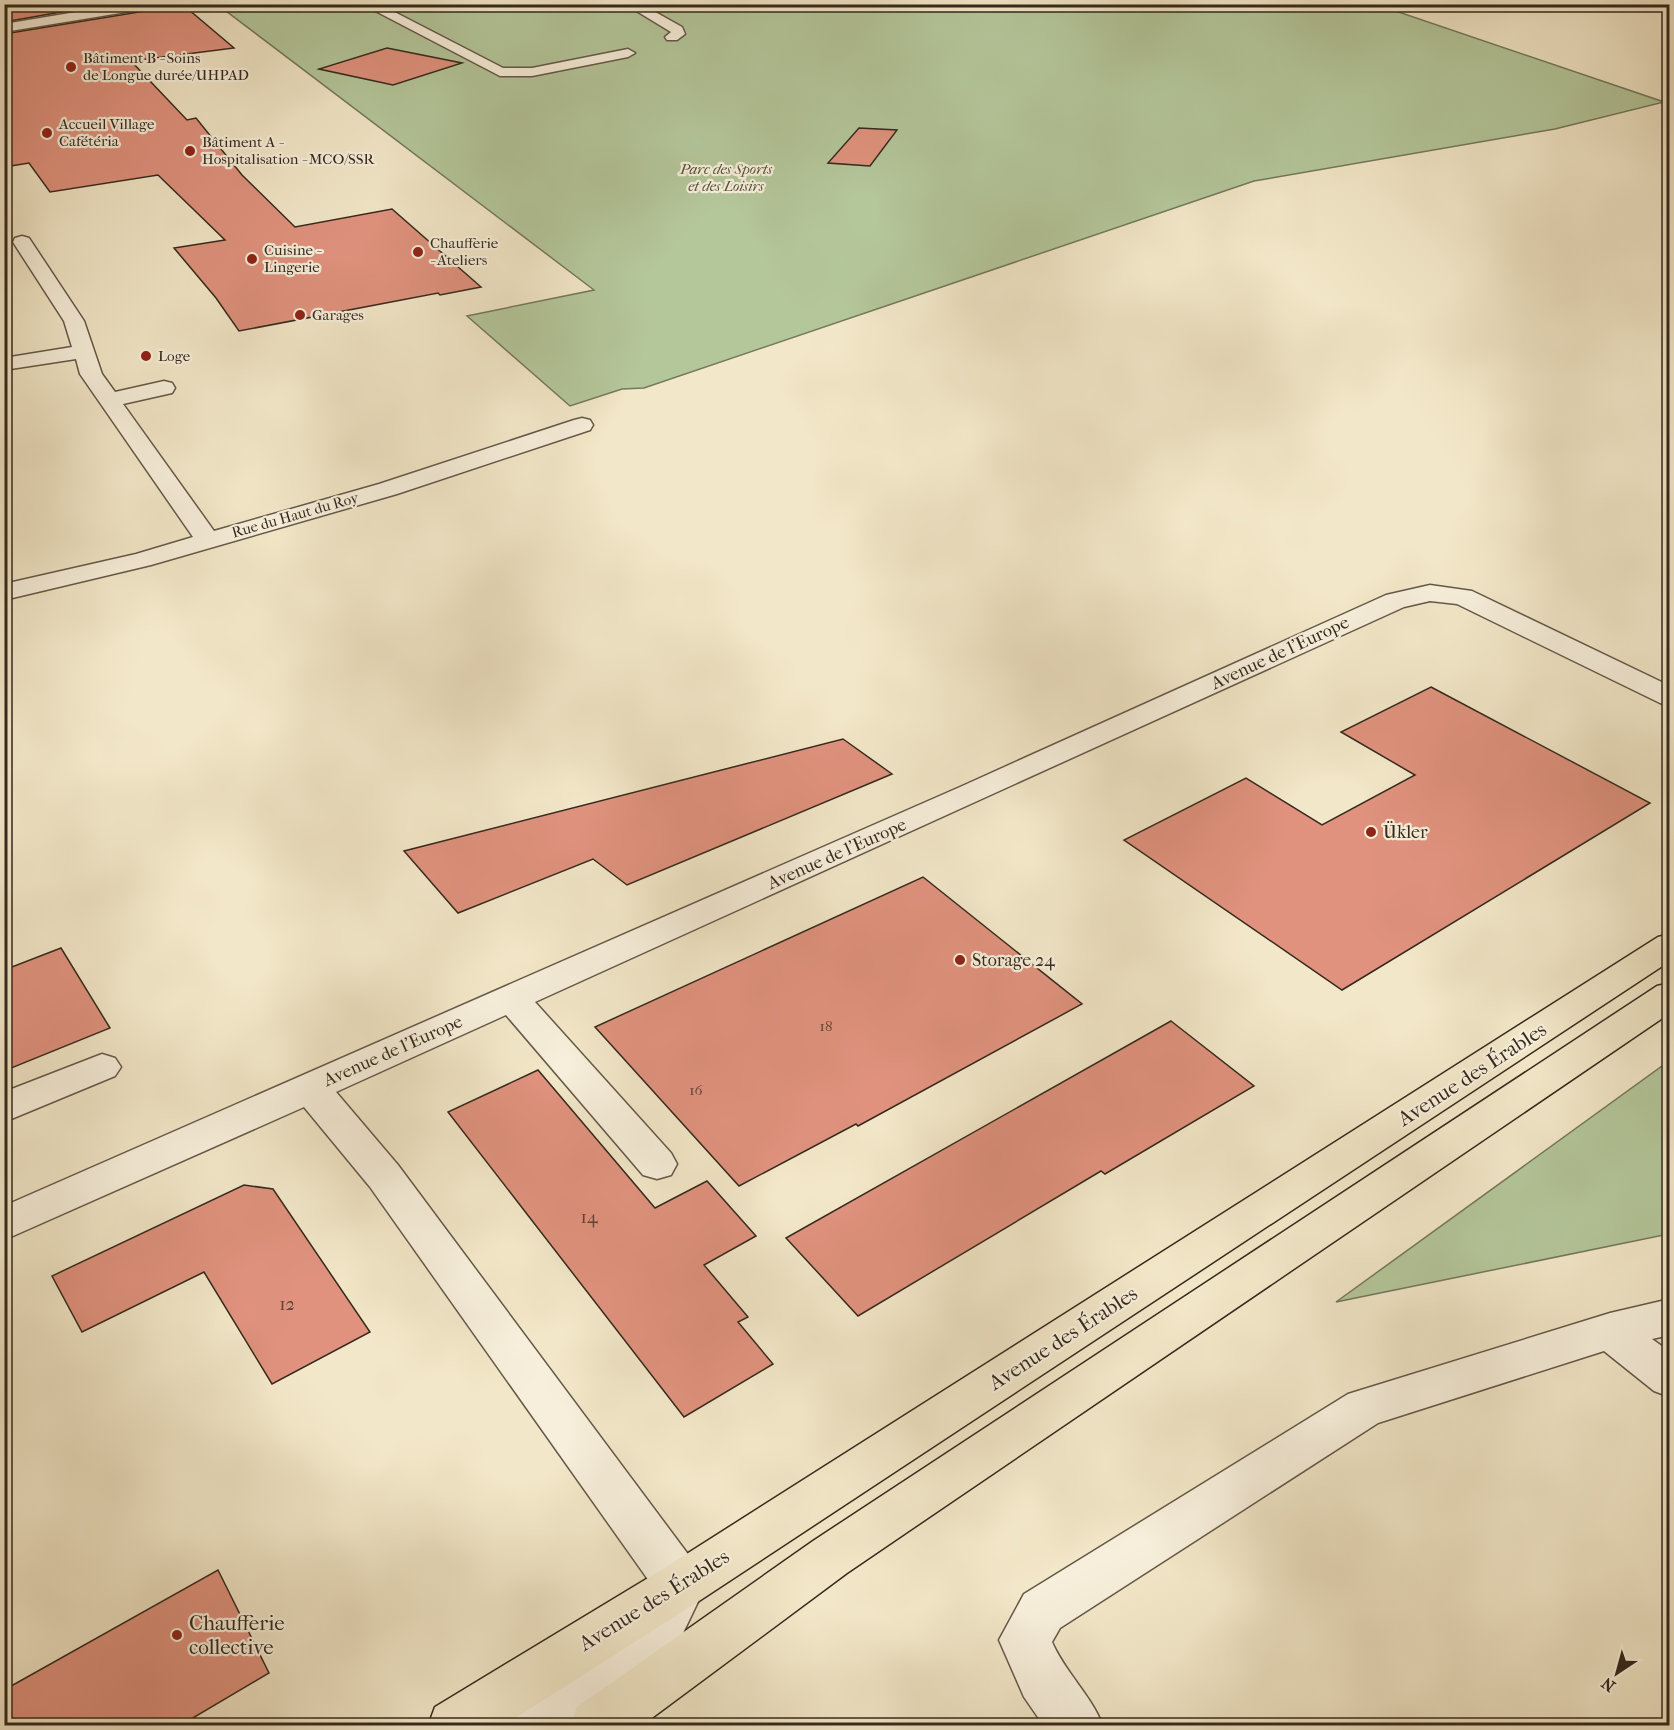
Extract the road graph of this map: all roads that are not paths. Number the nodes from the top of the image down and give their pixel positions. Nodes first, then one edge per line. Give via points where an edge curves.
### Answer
1 (152, 4) edge
2 (368, 4) edge
3 (631, 4) edge
4 (4, 15) edge
5 (72, 24) dead end
6 (23, 25) junction
7 (4, 28) edge
8 (4, 36) edge
9 (672, 37) dead end
10 (628, 53) dead end
11 (22, 242) dead end
12 (83, 352) junction
13 (4, 364) edge
14 (164, 388) dead end
15 (111, 400) junction
16 (582, 425) dead end
17 (208, 540) junction
18 (4, 592) edge
19 (1670, 697) edge
20 (1670, 945) edge
21 (1670, 995) edge
22 (512, 999) junction
23 (102, 1068) dead end
24 (310, 1088) junction
25 (4, 1108) edge
26 (657, 1164) dead end
27 (4, 1224) edge
28 (1670, 1317) edge
29 (1610, 1331) junction
30 (1670, 1377) edge
31 (681, 1585) junction
32 (454, 1725) edge
33 (533, 1725) edge
34 (596, 1725) edge
35 (1077, 1725) edge

1 - 6 street
2 - 10 street via 500,72 532,72
3 - 9 street via 677,30 678,34
4 - 6 street
5 - 8 street
6 - 7 street
11 - 12 street via 74,321
12 - 13 street
12 - 15 street via 91,374
14 - 15 street
15 - 17 street
16 - 17 street, Rue du Haut du Roy via 388,489
17 - 18 street, Rue du Haut du Roy via 142,560
19 - 22 street, Avenue de l'Europe via 1463,597 1430,593 1395,601
20 - 31 main road, Avenue des Érables
21 - 34 main road via 830,1557
22 - 24 street, Avenue de l'Europe
22 - 26 street
23 - 25 street
24 - 27 street, Avenue de l'Europe
24 - 31 street via 384,1176
28 - 29 street
29 - 30 street
29 - 35 street via 1364,1408 1042,1611 1025,1640 1042,1679
31 - 32 main road, Avenue des Érables
31 - 33 street via 656,1635

